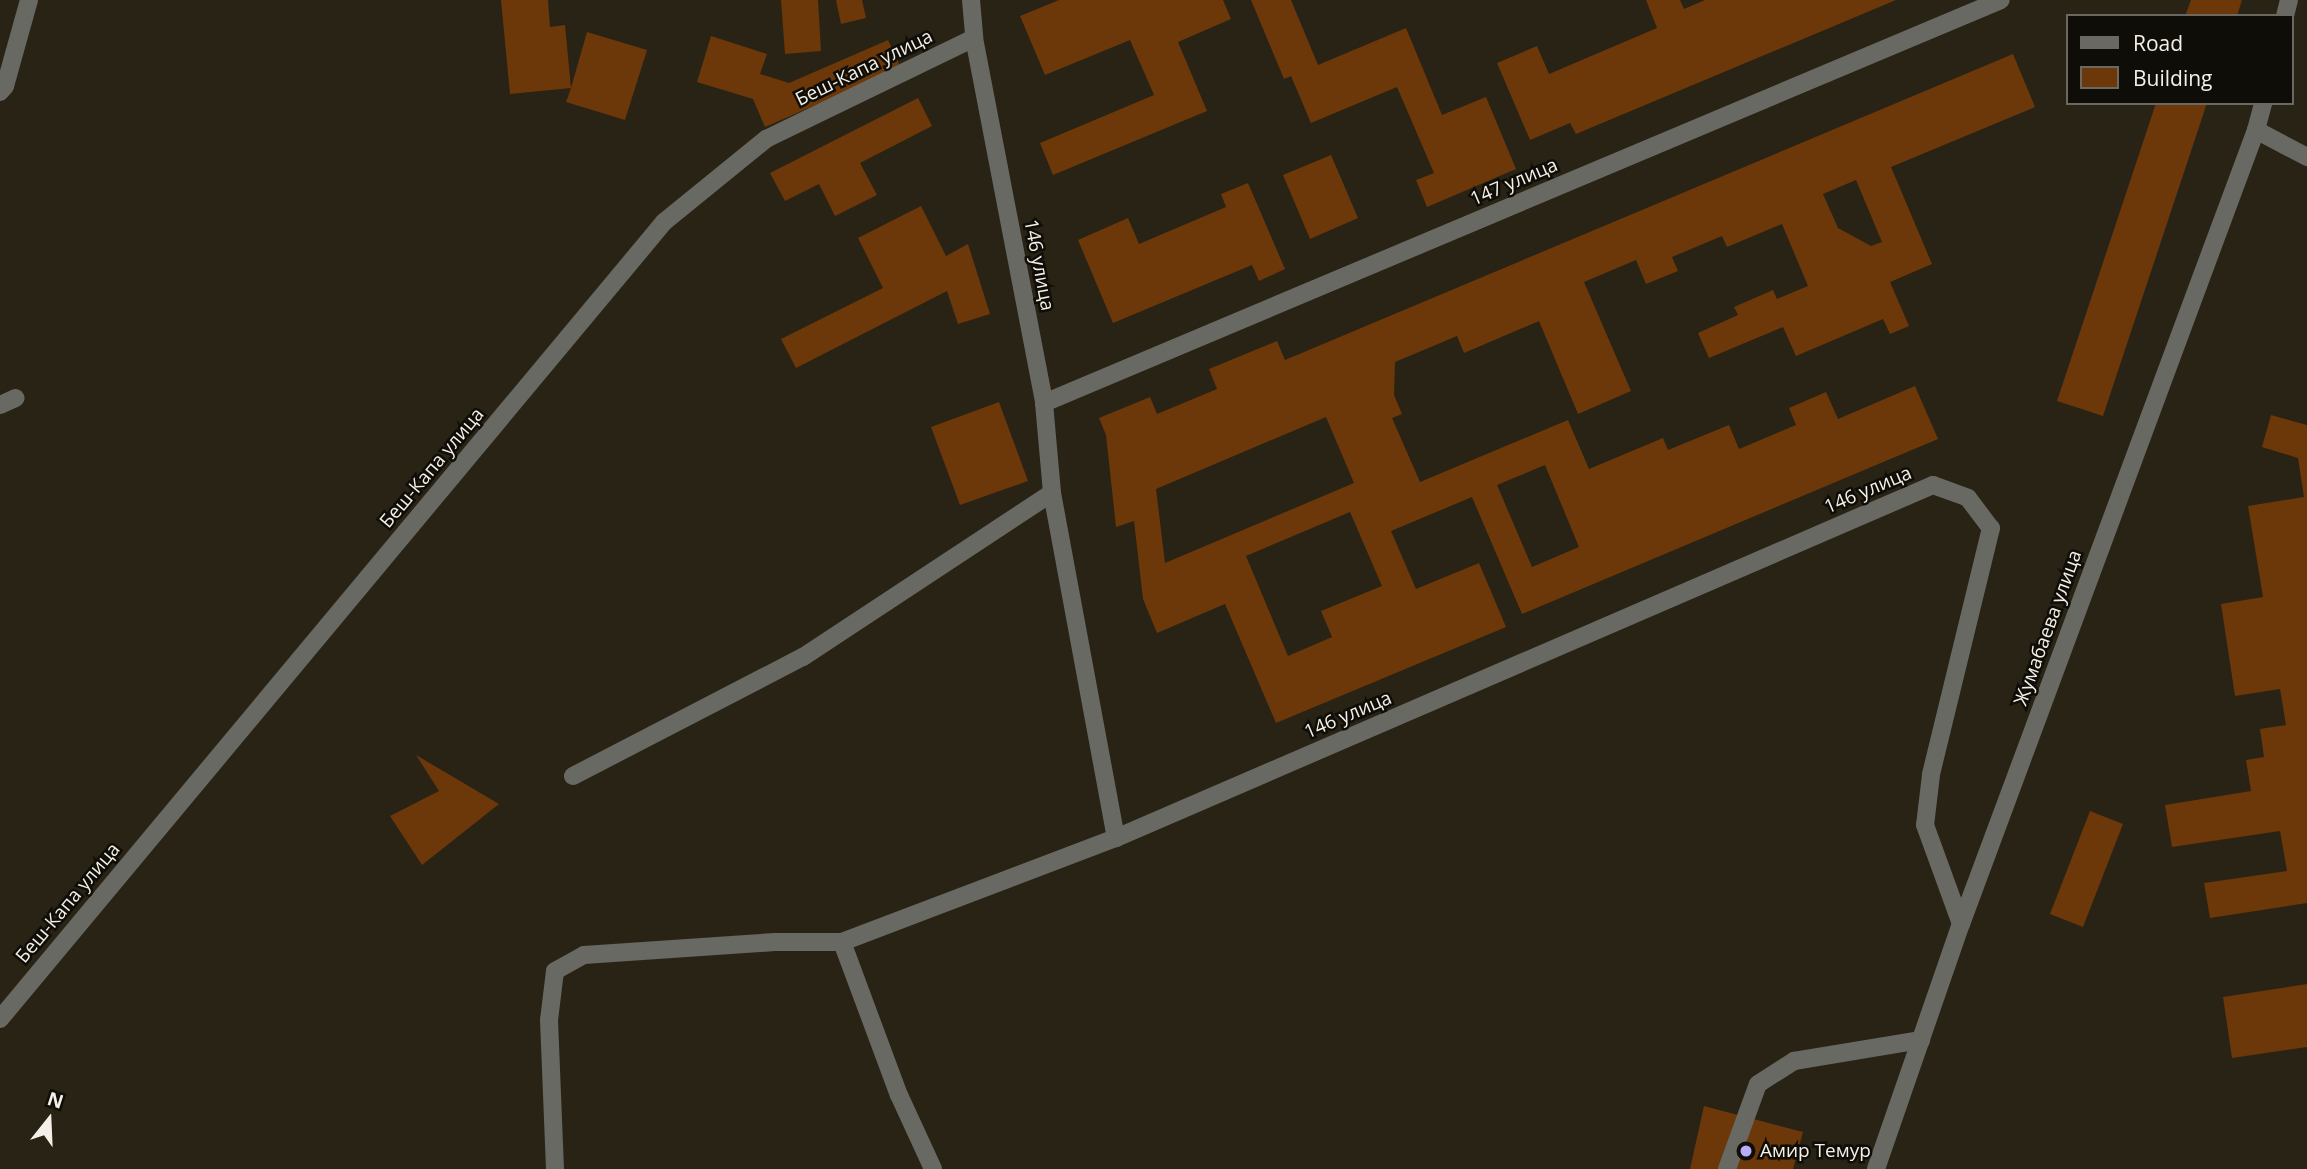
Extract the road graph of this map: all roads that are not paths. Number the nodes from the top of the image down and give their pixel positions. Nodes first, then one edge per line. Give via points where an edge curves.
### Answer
1 (29, 0) edge
2 (971, 0) edge
3 (2001, 0) edge
4 (974, 38) junction
5 (0, 92) edge
6 (2262, 105) edge
7 (2256, 130) junction
8 (2307, 157) edge
9 (1044, 402) junction
10 (1052, 493) junction
11 (573, 776) dead end
12 (1116, 838) junction
13 (1961, 924) junction
14 (842, 942) junction
15 (0, 1019) edge
16 (1921, 1040) junction
17 (555, 1169) edge
18 (933, 1169) edge
19 (1727, 1169) edge
20 (1876, 1169) edge

1 - 5 street
2 - 4 street, 146 улица
3 - 9 street, 147 улица
4 - 9 street, 146 улица
4 - 15 street, Беш-Капа улица via 766,139 664,222
6 - 7 street, Жумабаева улица
7 - 8 street
7 - 13 street, Жумабаева улица
9 - 10 street, 146 улица
10 - 11 street via 803,657
10 - 12 street, 146 улица
12 - 13 street, 146 улица via 1933,485 1968,498 1991,528 1931,775 1925,825
12 - 14 street
13 - 16 street, Жумабаева улица
14 - 17 street via 775,942 584,956 555,971 549,1020
14 - 18 street via 899,1095
16 - 19 street via 1794,1061 1758,1084
16 - 20 street, Жумабаева улица

